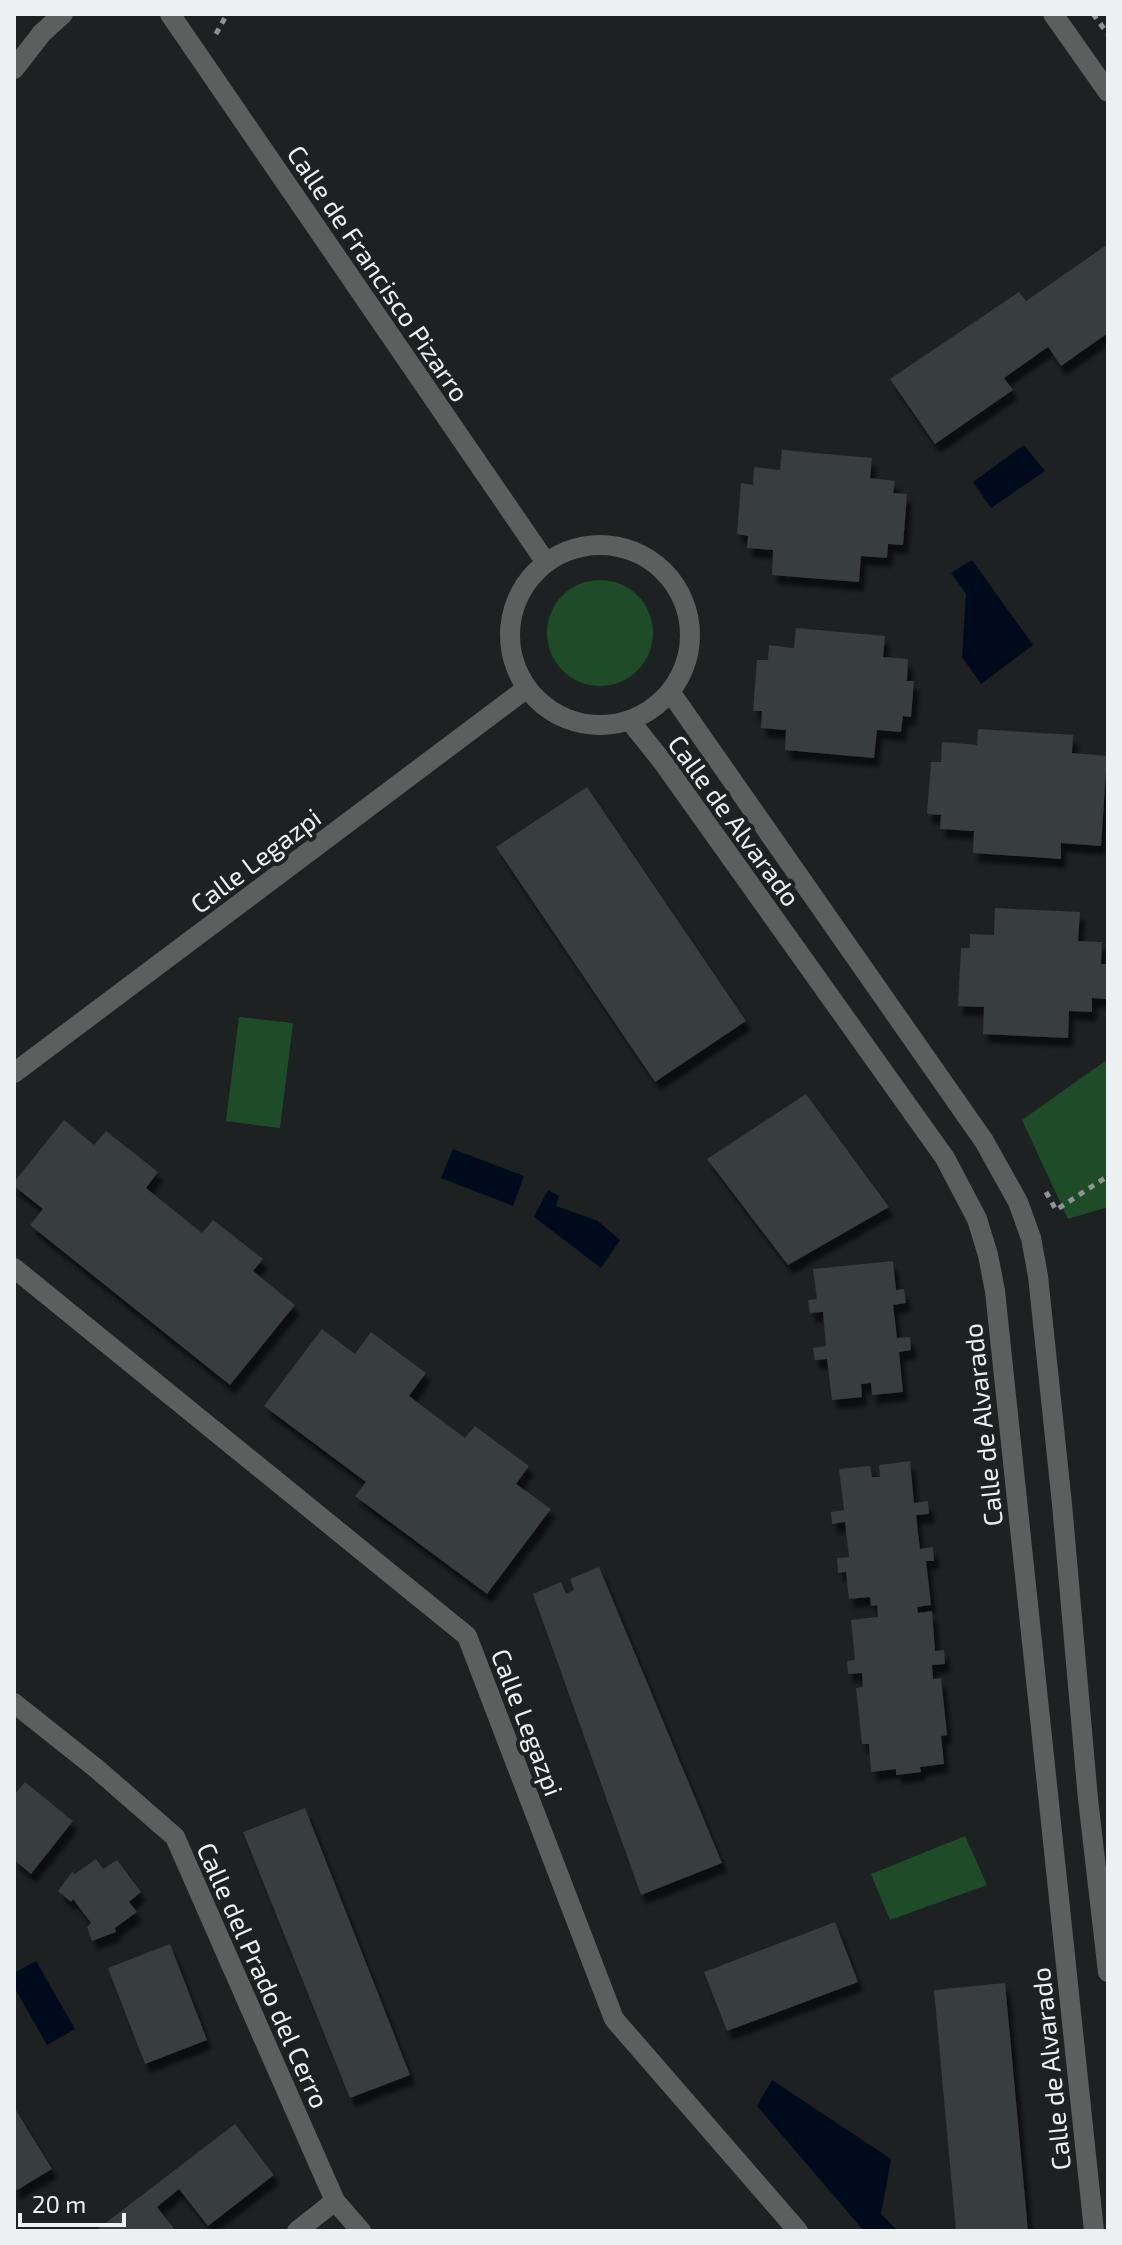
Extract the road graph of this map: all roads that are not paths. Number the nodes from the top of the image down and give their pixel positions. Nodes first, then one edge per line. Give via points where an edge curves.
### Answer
1 (63, 14) edge
2 (170, 14) edge
3 (1053, 14) edge
4 (14, 69) edge
5 (1108, 92) edge
6 (545, 561) junction
7 (527, 688) junction
8 (671, 693) junction
9 (630, 721) junction
10 (14, 1073) edge
11 (14, 1268) edge
12 (14, 1703) edge
13 (1108, 1972) edge
14 (335, 2201) junction
15 (297, 2231) edge
16 (361, 2231) edge
17 (798, 2231) edge
18 (1094, 2231) edge

1 - 4 street
2 - 6 street, Calle de Francisco Pizarro
3 - 5 street
6 - 7 street via 522,588 510,621 512,656
6 - 8 street via 583,545 624,547 660,565 684,599 691,631 687,664
7 - 9 street via 556,714 592,725
7 - 10 street, Calle Legazpi
8 - 9 street
8 - 13 street, Calle de Alvarado via 984,1141 1031,1238
9 - 18 street, Calle de Alvarado via 945,1158 977,1219 995,1291
11 - 17 street, Calle Legazpi via 467,1636 614,2019
12 - 14 street, Calle del Prado del Cerro via 175,1837
14 - 15 street
14 - 16 street, Calle del Prado del Cerro

